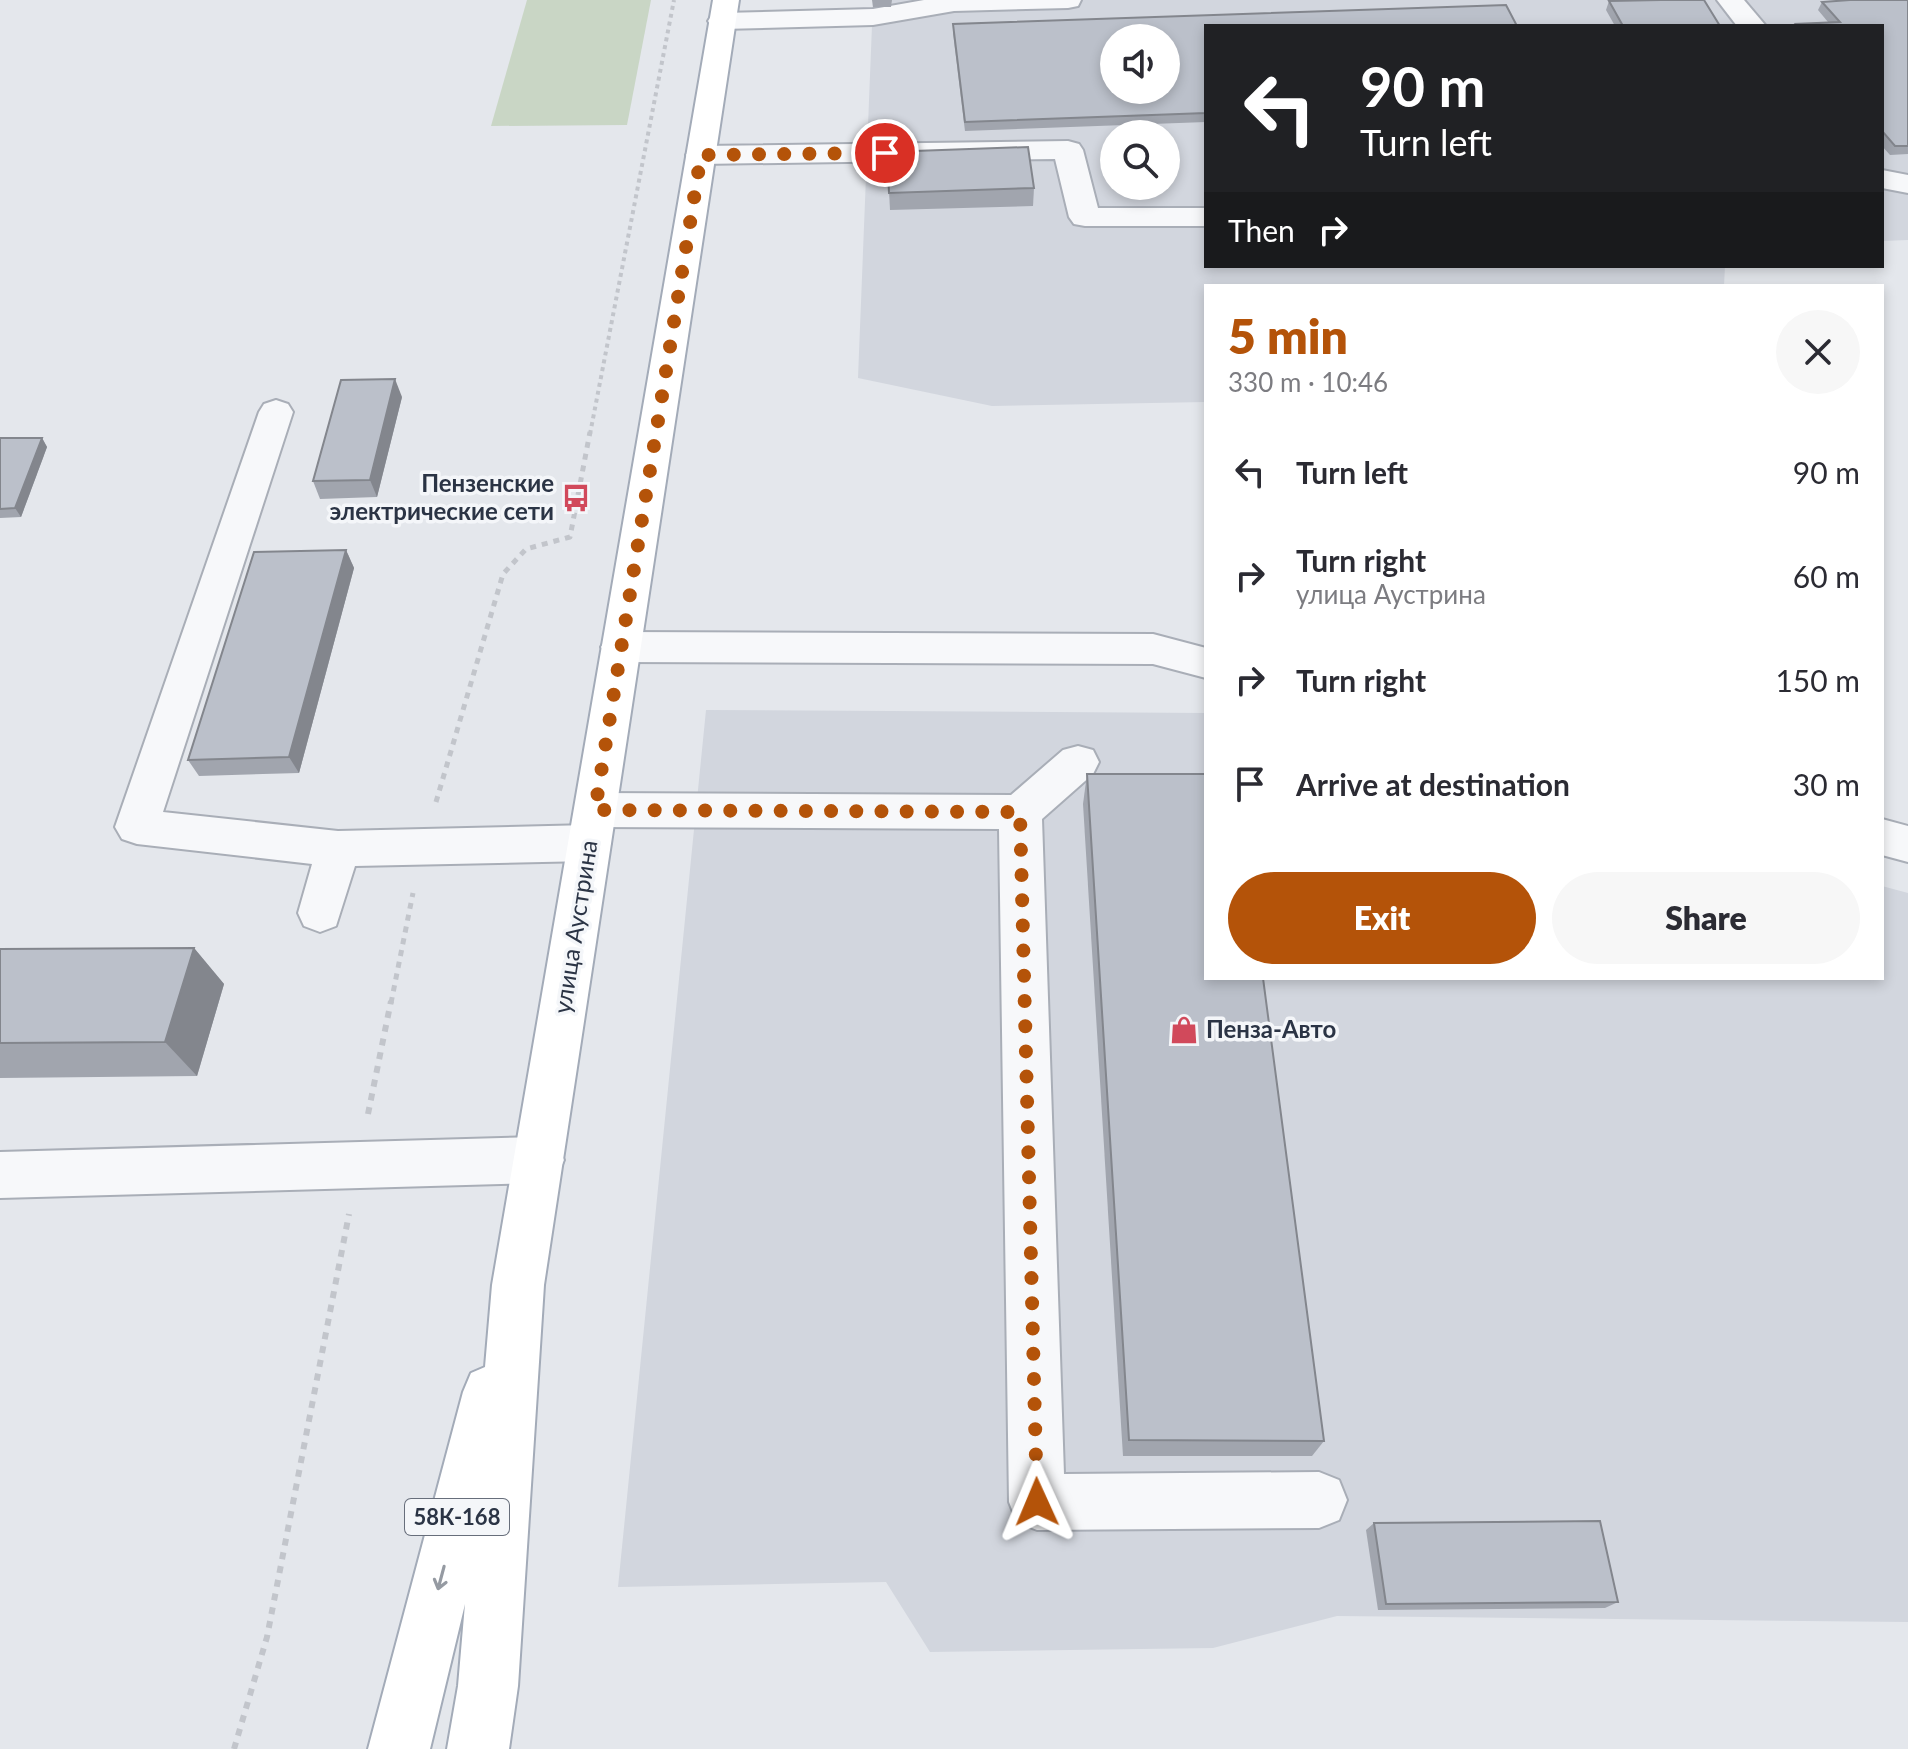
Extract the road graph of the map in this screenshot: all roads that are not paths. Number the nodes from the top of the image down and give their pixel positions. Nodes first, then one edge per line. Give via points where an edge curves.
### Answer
1 (1068, 0) edge
2 (1730, 0) edge
3 (724, 10) edge
4 (1750, 24) edge
5 (701, 155) junction
6 (1884, 179) edge
7 (1908, 184) edge
8 (1204, 217) edge
9 (276, 412) dead end
10 (621, 647) junction
11 (1204, 662) edge
12 (1078, 762) dead end
13 (1020, 812) junction
14 (592, 826) junction
15 (1884, 838) edge
16 (1908, 844) edge
17 (338, 849) junction
18 (320, 913) dead end
19 (539, 1160) junction
20 (0, 1175) edge
21 (518, 1285) junction
22 (1319, 1500) dead end
23 (488, 1686) junction
24 (397, 1749) edge
25 (478, 1749) edge
26 (492, 1749) edge

1 - 3 lane via 954,3 873,17
2 - 4 lane
3 - 5 main road, улица Аустрина / 58К-168
5 - 8 lane via 1068,150 1085,217
5 - 10 main road, улица Аустрина / 58К-168
6 - 7 lane
9 - 17 lane via 137,827
10 - 11 lane via 1153,649
10 - 14 main road, улица Аустрина / 58К-168
12 - 13 lane
13 - 14 lane
13 - 22 lane via 1037,1502
14 - 17 lane
14 - 19 main road, улица Аустрина / 58К-168
15 - 16 lane
17 - 18 lane
19 - 20 lane
19 - 21 main road, улица Аустрина / 58К-168
21 - 23 main road
21 -> 24 main road, 58К-168
23 - 25 main road
23 - 26 main road

